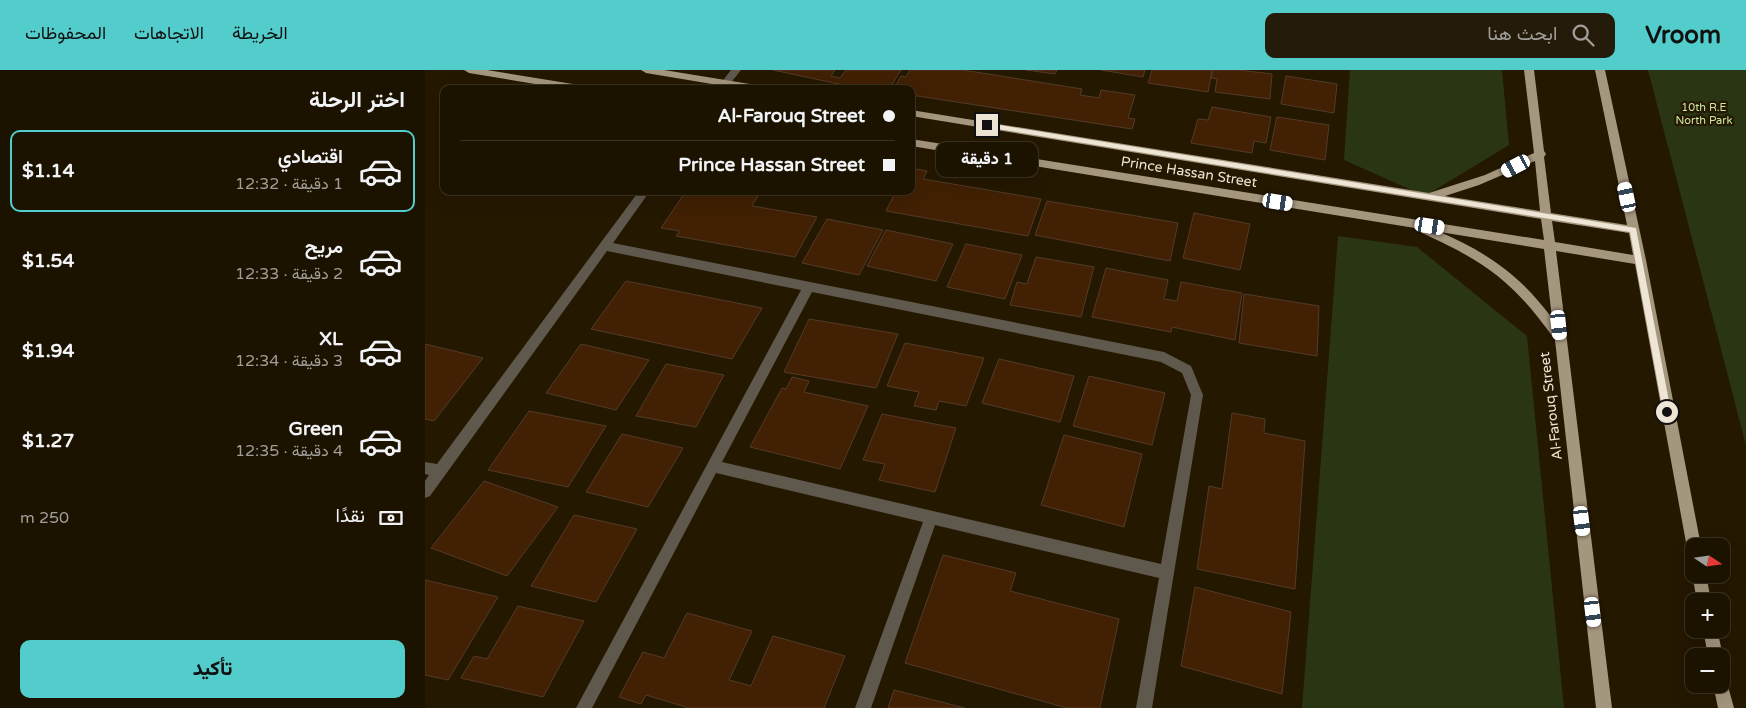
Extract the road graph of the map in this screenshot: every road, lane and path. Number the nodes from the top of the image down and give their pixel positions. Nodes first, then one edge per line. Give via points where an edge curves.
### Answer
1 (469, 70) edge
2 (646, 70) edge
3 (736, 70) edge
4 (1529, 70) edge
5 (1600, 70) edge
6 (726, 83) junction
7 (561, 85) edge
8 (738, 85) edge
9 (915, 114) edge
10 (915, 143) edge
11 (1541, 154) junction
12 (642, 195) edge
13 (1425, 196) junction
14 (1548, 216) junction
15 (1413, 223) junction
16 (1633, 230) junction
17 (605, 246) junction
18 (1551, 246) junction
19 (1640, 260) junction
20 (808, 288) junction
21 (1561, 339) junction
22 (713, 466) junction
23 (425, 468) edge
24 (440, 472) junction
25 (425, 492) edge
26 (931, 518) junction
27 (1692, 538) edge
28 (1167, 573) junction
29 (1723, 693) edge
30 (584, 708) edge
31 (863, 708) edge
32 (1144, 708) edge
33 (1604, 708) edge
34 (1726, 708) edge

1 - 7 main road
2 - 6 main road
3 - 6 street
4 - 11 main road, Al-Farouq Street
5 - 16 main road
6 - 8 main road
9 - 13 main road, Prince Hassan Street
10 - 15 main road, Prince Hassan Street
11 - 13 main road via 1469,186
11 - 14 main road, Al-Farouq Street
12 - 17 street
13 - 14 main road, Prince Hassan Street
14 - 16 main road, Prince Hassan Street
14 - 18 main road, Al-Farouq Street
15 - 18 main road, Prince Hassan Street
15 - 21 main road via 1496,266 1542,312
16 - 19 main road
17 - 20 street
17 - 24 street
18 - 19 main road, Prince Hassan Street
18 - 21 main road, Al-Farouq Street
19 - 27 main road
20 - 22 street
20 - 28 street via 1163,357 1187,370 1197,395
21 - 33 main road, Al-Farouq Street
22 - 26 street
22 - 30 street
23 - 24 street
24 - 25 street
26 - 28 street
26 - 31 street
28 - 32 street
29 - 34 main road

